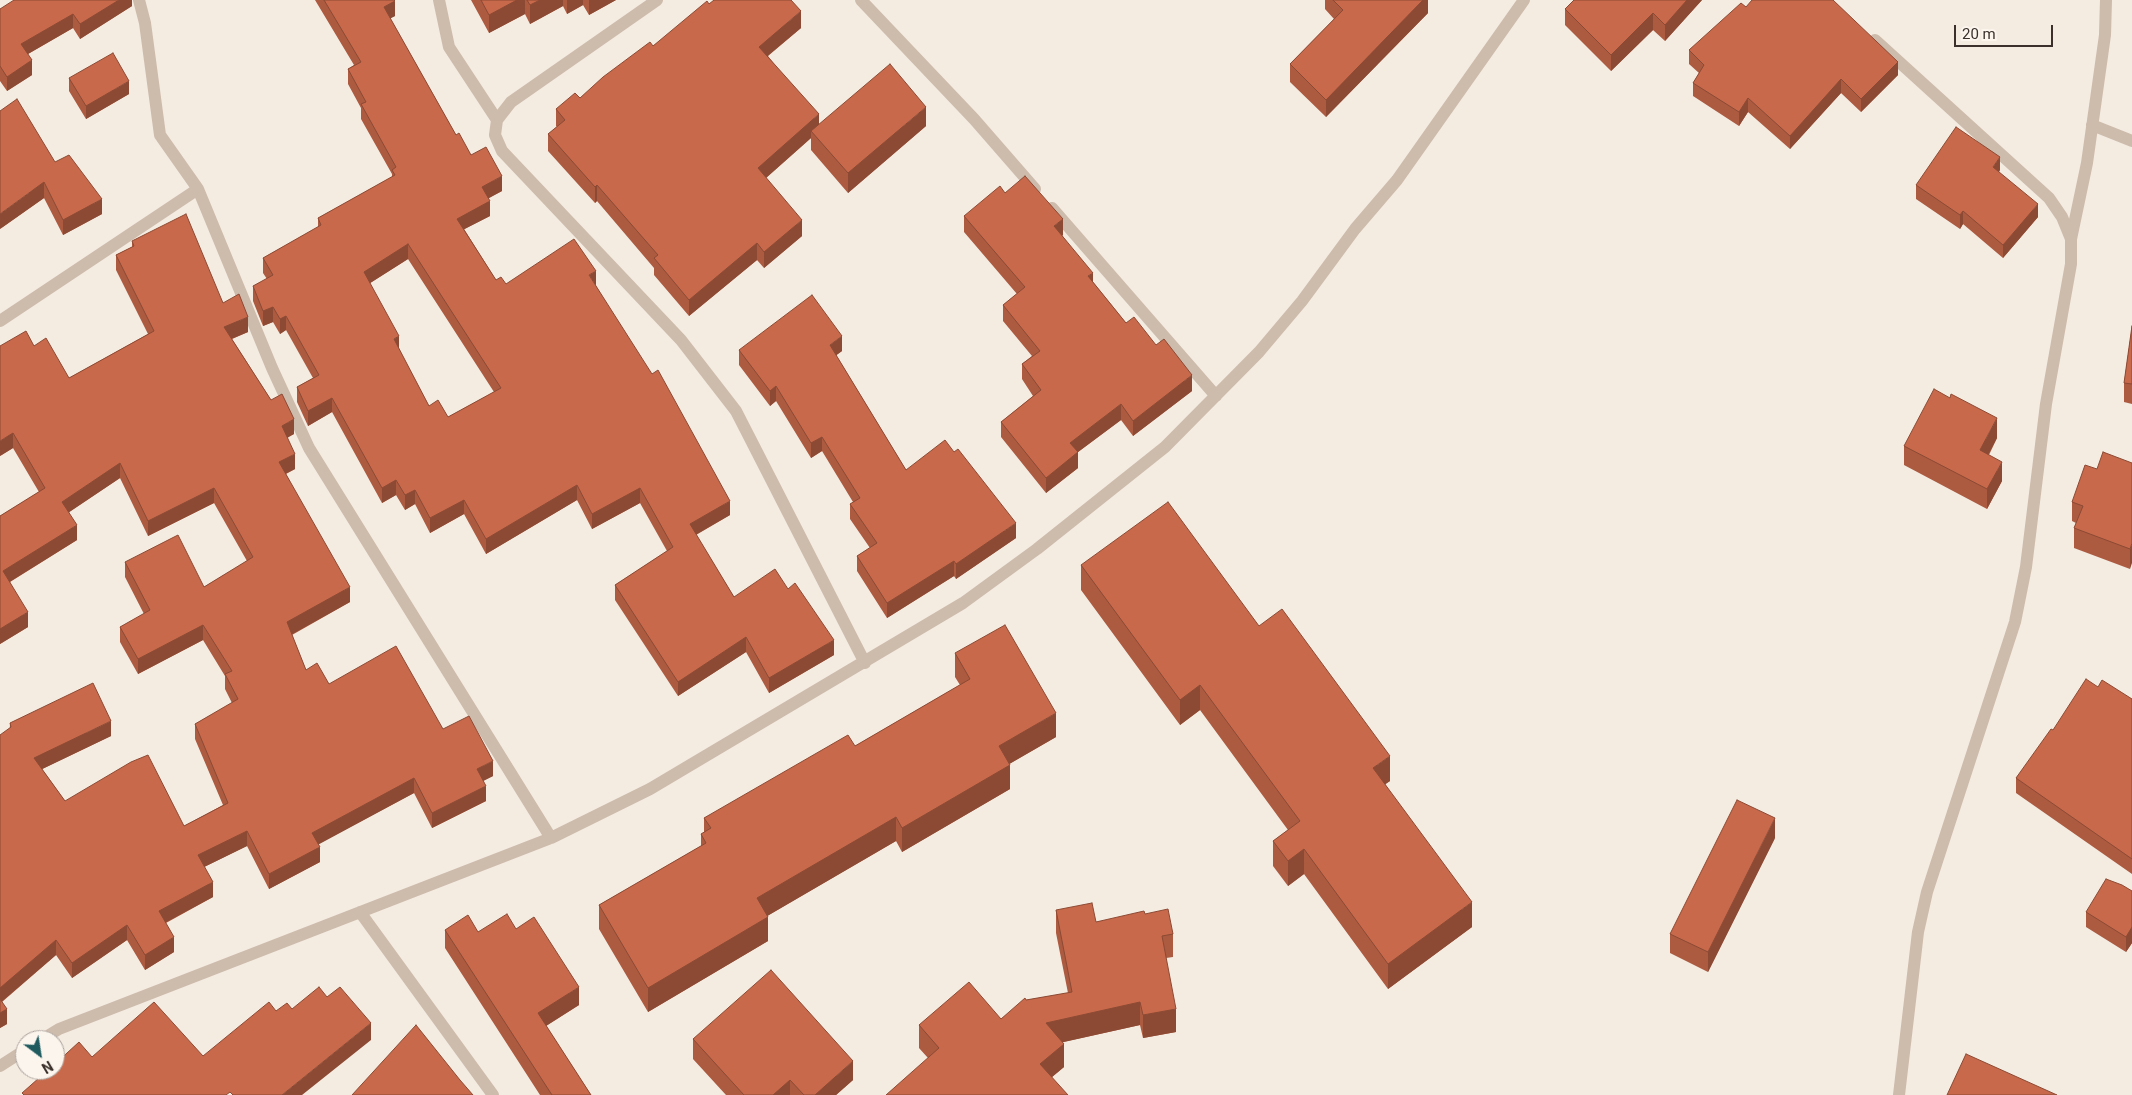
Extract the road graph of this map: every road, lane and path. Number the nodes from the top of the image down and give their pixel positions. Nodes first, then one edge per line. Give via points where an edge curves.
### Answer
1 (139, 0) edge
2 (439, 0) edge
3 (657, 0) edge
4 (861, 0) edge
5 (2106, 0) edge
6 (1518, 2) edge
7 (1867, 33) edge
8 (497, 120) junction
9 (2092, 125) junction
10 (2132, 140) edge
11 (198, 189) junction
12 (2071, 240) junction
13 (0, 320) edge
14 (1216, 396) junction
15 (865, 662) junction
16 (551, 838) junction
17 (360, 912) junction
18 (57, 1030) edge
19 (15, 1056) edge
20 (0, 1066) edge
21 (492, 1095) edge
22 (1898, 1095) edge

1 - 11 street via 160,135
2 - 8 street via 449,47
3 - 8 street via 511,102
4 - 14 street via 974,119
5 - 9 street via 2105,35
6 - 14 street via 1397,180 1354,229 1302,301
7 - 12 street via 2048,198 2062,217
8 - 15 street via 495,134 502,152 681,340 736,411
9 - 10 street
9 - 12 street
11 - 13 street
11 - 16 street via 309,448
12 - 22 street via 2071,264 2046,404 2026,567 2015,622 1927,892 1918,932
14 - 15 street via 1165,447 1036,549 963,603
15 - 16 street via 650,789
16 - 17 street
17 - 18 street
17 - 21 street
19 - 20 street

